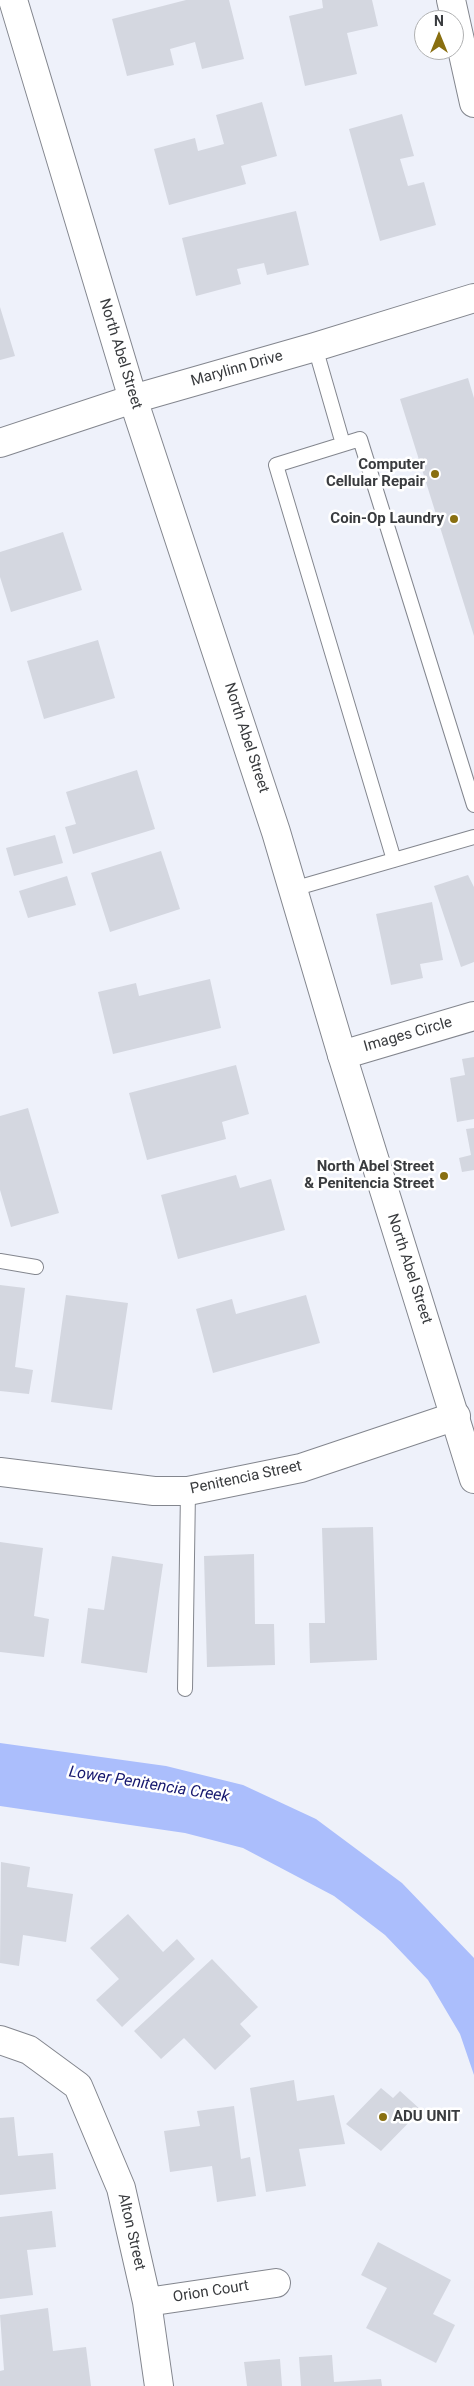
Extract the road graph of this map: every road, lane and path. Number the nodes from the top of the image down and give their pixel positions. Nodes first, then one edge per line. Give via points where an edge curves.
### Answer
1 (13, 0) edge
2 (451, 0) edge
3 (474, 103) edge
4 (474, 298) edge
5 (315, 348) junction
6 (133, 399) junction
7 (0, 443) edge
8 (343, 444) junction
9 (474, 805) edge
10 (474, 837) edge
11 (394, 860) junction
12 (293, 888) junction
13 (474, 1016) edge
14 (342, 1055) junction
15 (0, 1261) edge
16 (36, 1267) dead end
17 (456, 1416) junction
18 (0, 1472) edge
19 (474, 1479) edge
20 (188, 1491) junction
21 (185, 1689) dead end
22 (0, 2040) edge
23 (276, 2282) dead end
24 (147, 2302) junction
25 (159, 2386) edge

1 - 6 main road, North Abel Street
2 - 3 main road
4 - 5 main road, Marylinn Drive
5 - 6 main road, Marylinn Drive
5 - 8 lane
6 - 7 main road, Marylinn Drive
6 - 12 main road, North Abel Street
8 - 9 lane via 360,440
8 - 11 lane via 276,465
10 - 11 lane
11 - 12 lane
12 - 14 main road, North Abel Street
13 - 14 main road, Images Circle
14 - 17 main road, North Abel Street
15 - 16 lane
17 - 19 main road, North Abel Street
17 - 20 main road, Penitencia Street via 301,1468
18 - 20 main road, Penitencia Street via 154,1491
20 - 21 lane
22 - 24 main road, Alton Street via 29,2050 78,2086 121,2188
23 - 24 main road, Orion Court
24 - 25 main road, Alton Street

